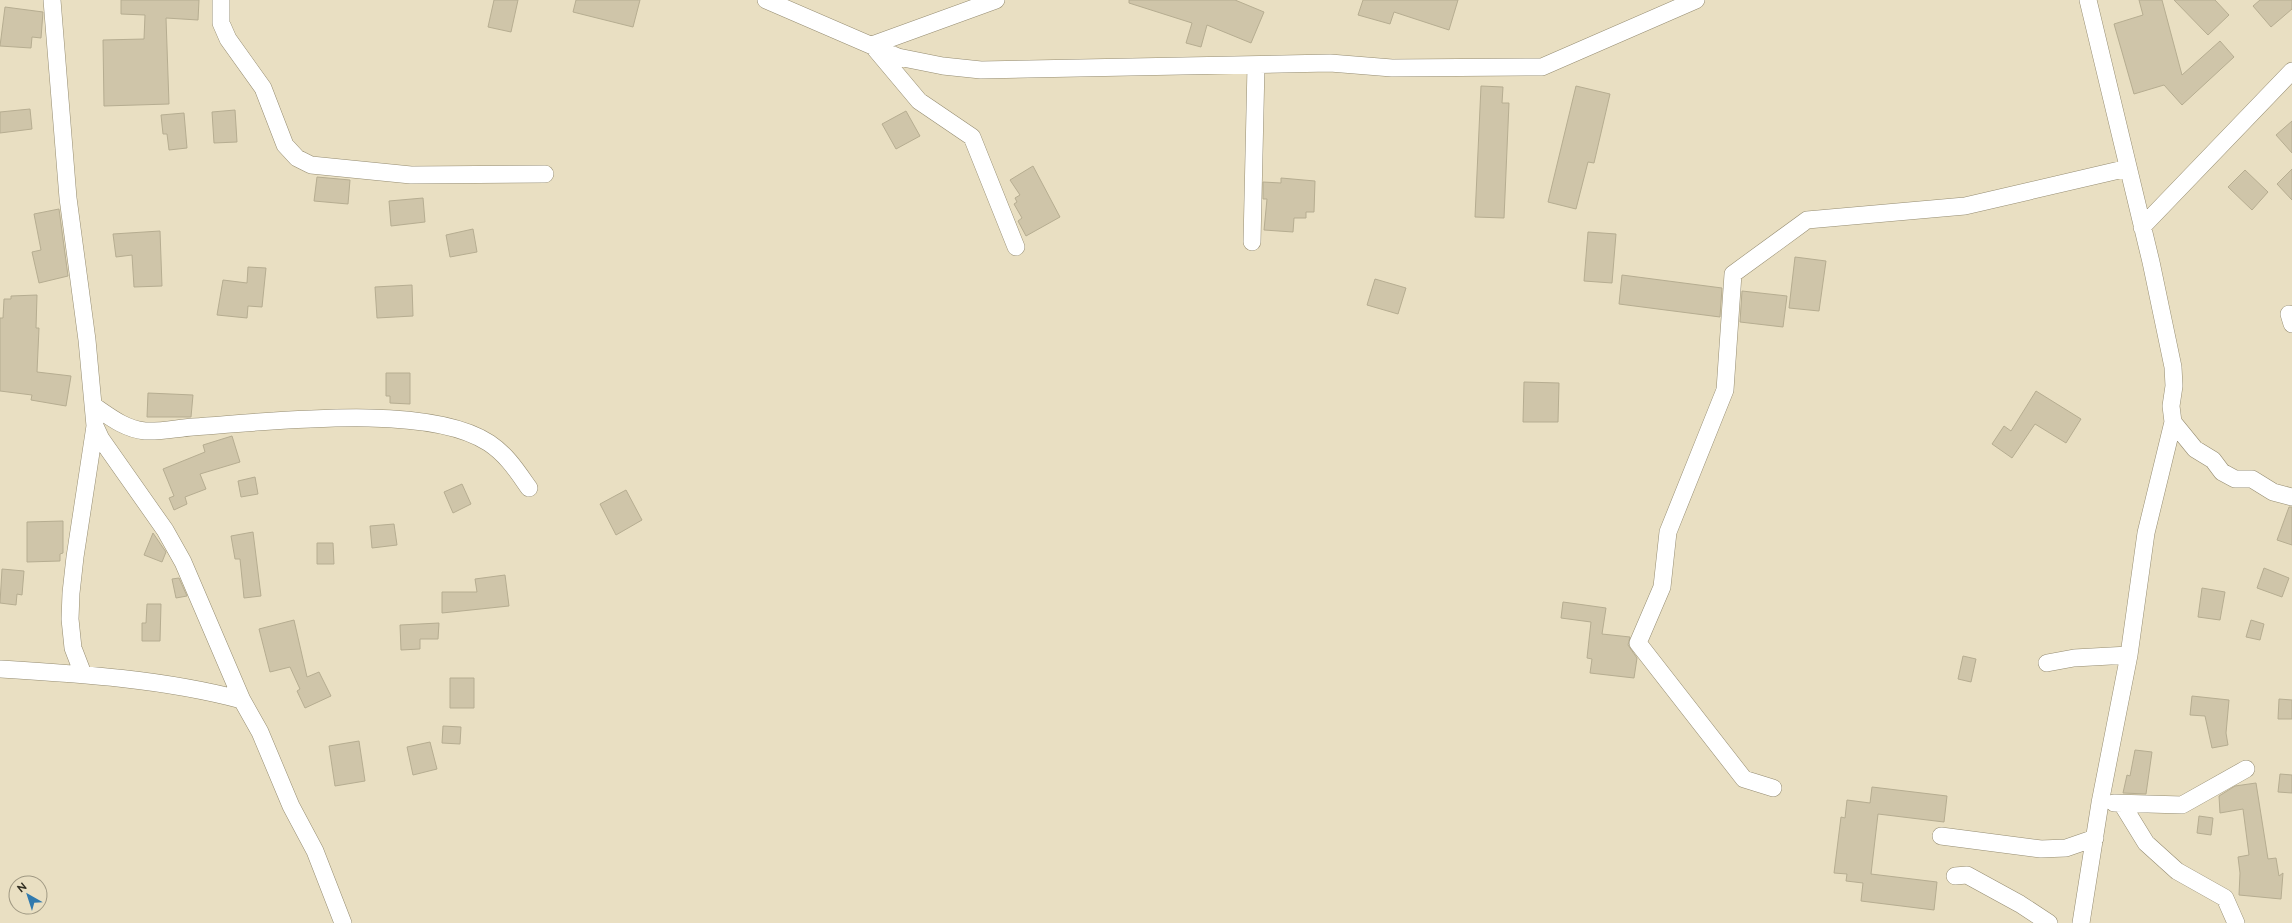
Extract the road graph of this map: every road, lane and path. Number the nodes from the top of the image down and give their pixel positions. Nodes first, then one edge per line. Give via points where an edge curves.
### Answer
1 (52, 0) edge
2 (221, 0) edge
3 (766, 0) edge
4 (996, 0) edge
5 (1696, 0) edge
6 (2088, 0) edge
7 (872, 45) junction
8 (1256, 66) junction
9 (2292, 71) edge
10 (2128, 168) junction
11 (545, 174) dead end
12 (2142, 227) junction
13 (1252, 242) dead end
14 (1016, 247) dead end
15 (94, 406) junction
16 (2173, 422) junction
17 (95, 426) junction
18 (529, 488) dead end
19 (2292, 497) edge
20 (2129, 656) junction
21 (2048, 663) dead end
22 (0, 669) edge
23 (83, 674) junction
24 (242, 700) junction
25 (2246, 769) dead end
26 (1773, 788) dead end
27 (2100, 803) junction
28 (2122, 804) junction
29 (1941, 836) dead end
30 (2095, 838) junction
31 (1955, 876) dead end
32 (343, 923) edge
33 (2049, 923) edge
34 (2081, 923) edge
35 (2236, 923) edge

1 - 15 street via 68,198
2 - 11 street via 221,23 228,39 262,88 285,145 297,158 311,165 411,175
3 - 7 street
4 - 7 street
5 - 8 street via 1542,67 1392,68 1330,63
6 - 10 street
7 - 8 street via 898,57 981,70
7 - 14 street via 920,101 972,137
8 - 13 street
9 - 12 street
10 - 12 street
10 - 26 street via 1965,206 1806,220 1733,274 1725,390 1668,532 1662,587 1638,643 1744,779
12 - 16 street via 2172,367 2174,386 2170,406
15 - 17 street
15 - 18 street via 120,424 145,431 294,420 383,418 432,423 464,431 489,443 511,461
16 - 19 street via 2195,449 2213,460 2222,472 2235,479 2252,479 2274,492
16 - 20 street via 2146,533
17 - 23 street via 71,593 73,648
17 - 24 street via 101,439 165,530 183,562
20 - 21 street via 2074,658
20 - 27 street
22 - 23 street
23 - 24 street via 204,690
24 - 32 street via 260,732 291,806 315,851
25 - 28 street via 2182,805
27 - 28 street
27 - 30 street
28 - 35 street via 2146,843 2177,871 2225,898
29 - 30 street via 2041,849 2066,848
30 - 34 street
31 - 33 street via 1967,875

